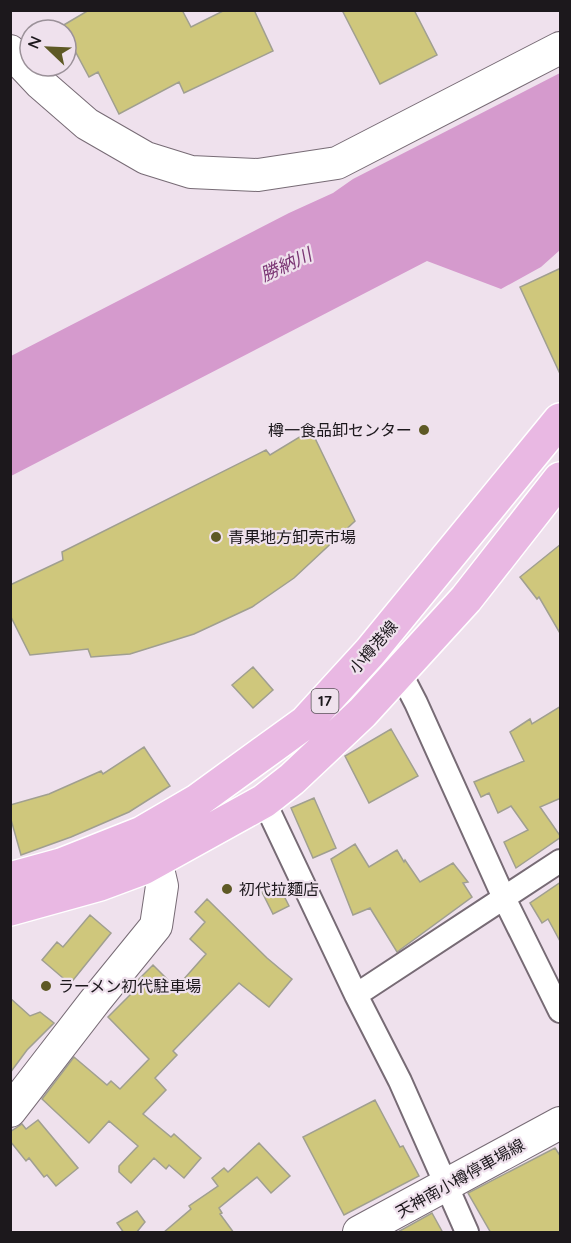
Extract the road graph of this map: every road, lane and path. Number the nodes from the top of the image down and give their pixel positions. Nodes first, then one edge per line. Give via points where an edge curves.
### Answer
1 (561, 48) edge
2 (10, 51) edge
3 (561, 420) edge
4 (561, 479) edge
5 (370, 652) junction
6 (400, 672) junction
7 (264, 801) junction
8 (149, 847) junction
9 (561, 861) edge
10 (10, 879) edge
11 (504, 898) junction
12 (10, 909) edge
13 (356, 995) junction
14 (561, 1011) edge
15 (10, 1111) edge
16 (561, 1123) edge
17 (446, 1185) junction
18 (359, 1233) edge
19 (467, 1233) edge

1 - 2 street via 337,163 258,176 191,172 146,158 87,124
3 - 5 main road, 小樽港線 / 17
4 - 6 main road, 小樽港線 / 17 via 466,599
5 - 6 street
5 - 8 main road, 小樽港線 / 17 via 306,722 197,801
6 - 7 main road, 小樽港線 / 17 via 362,713
6 - 11 street
7 - 8 main road, 小樽港線 / 17
7 - 13 street
8 - 10 main road, 小樽港線 / 17
8 - 12 main road, 小樽港線 / 17 via 143,868
8 - 15 street via 162,886 156,926
9 - 11 street
11 - 13 street
11 - 14 street
13 - 17 street
16 - 17 street, 天神南小樽停車場線
17 - 18 street, 天神南小樽停車場線
17 - 19 street

